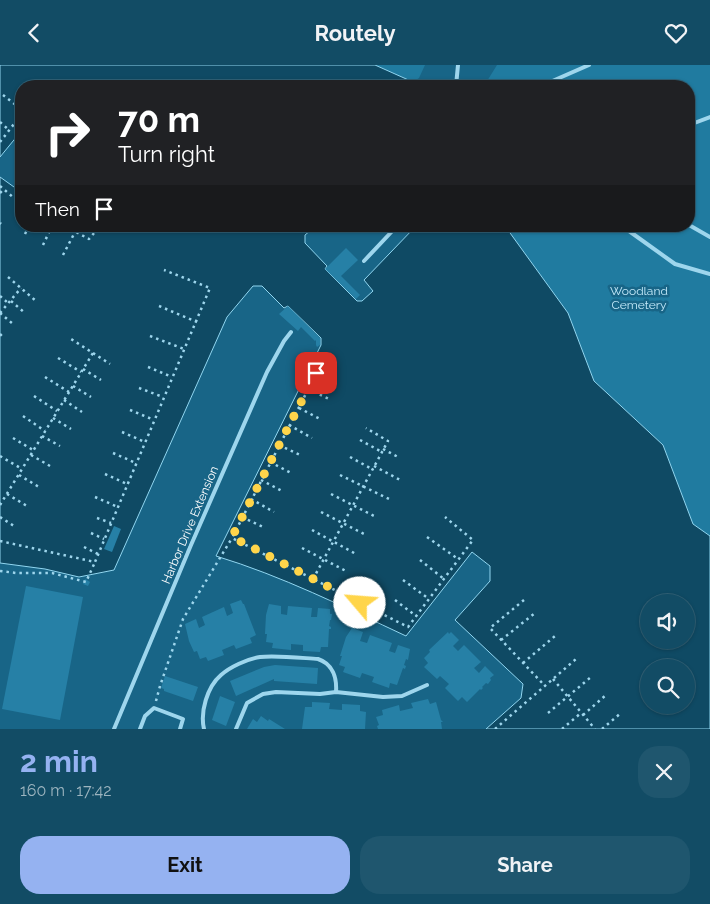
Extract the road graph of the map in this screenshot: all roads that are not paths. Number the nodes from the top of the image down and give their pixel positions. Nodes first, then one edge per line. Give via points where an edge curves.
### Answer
1 (458, 65) edge
2 (589, 65) edge
3 (457, 80) edge
4 (555, 80) edge
5 (710, 117) edge
6 (695, 123) edge
7 (695, 228) edge
8 (391, 232) edge
9 (630, 232) edge
10 (710, 237) edge
11 (364, 261) dead end
12 (710, 274) edge
13 (291, 332) dead end
14 (427, 685) dead end
15 (336, 692) junction
16 (114, 729) edge
17 (140, 729) edge
18 (180, 729) edge
19 (204, 729) edge
20 (236, 729) edge

1 - 3 lane
2 - 4 lane
5 - 6 lane
7 - 10 lane
8 - 11 lane
9 - 12 lane via 675,264
13 - 16 lane, Harbor Drive Extension via 259,390
14 - 15 lane via 402,696
15 - 19 lane via 337,681 325,661 259,657 220,675 211,688 204,709
15 - 20 lane via 263,694 247,703
17 - 18 lane via 145,716 154,708 183,719

